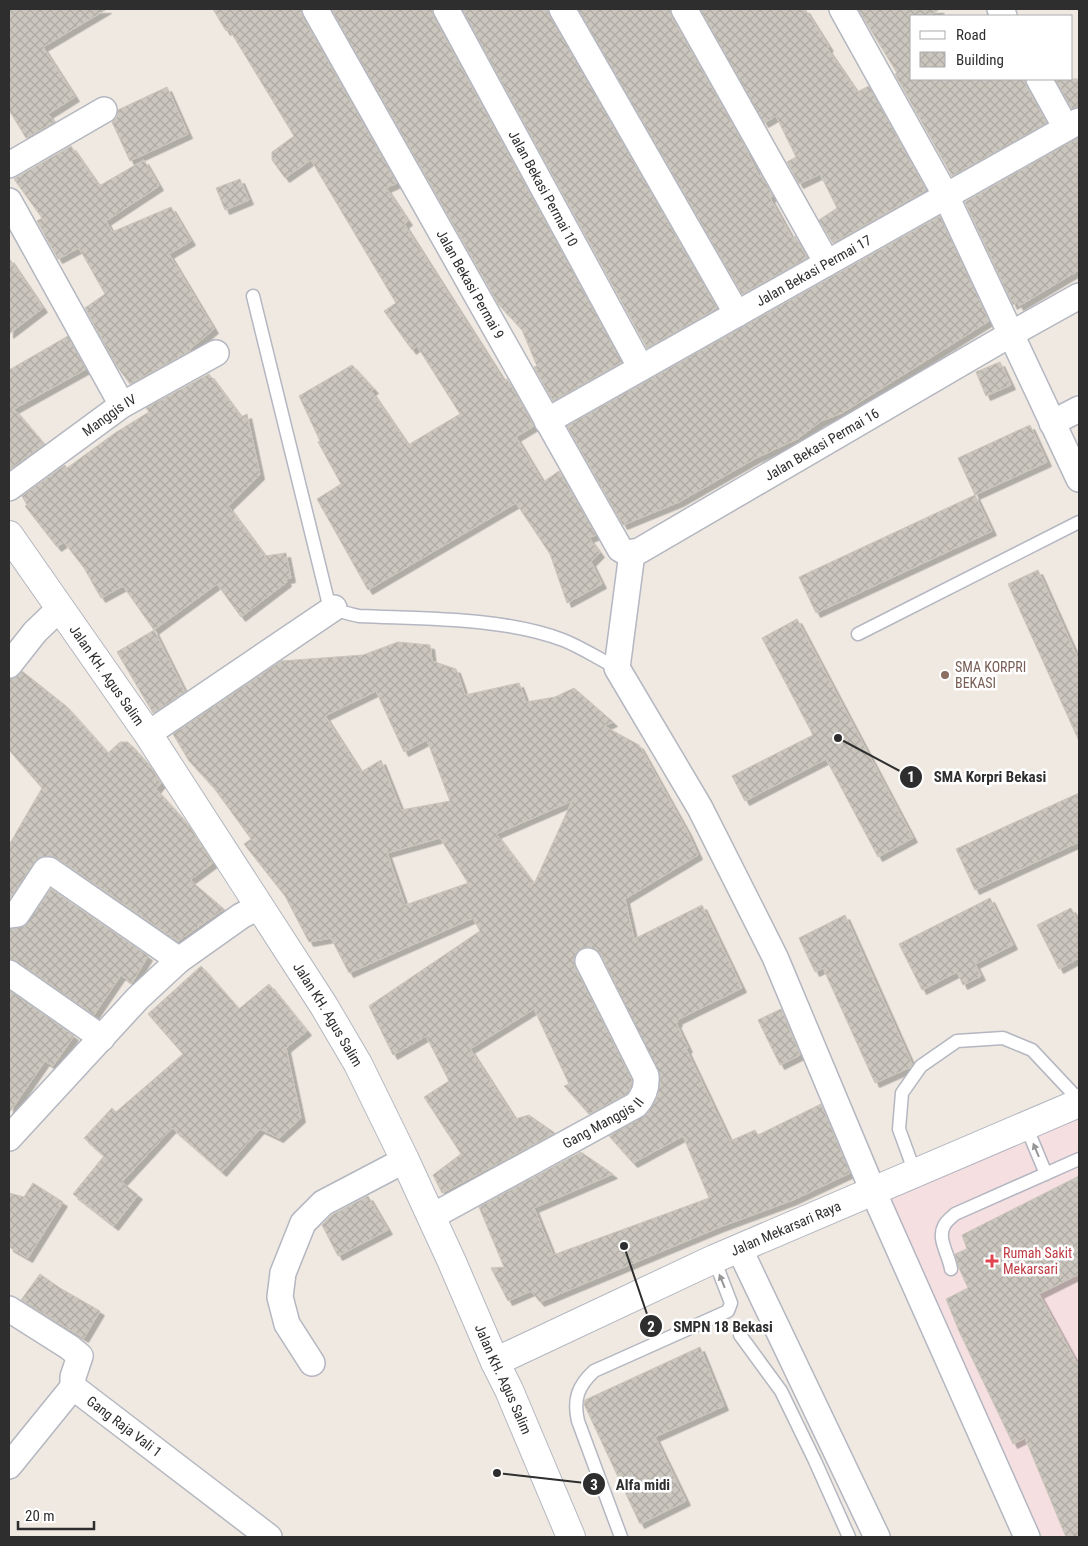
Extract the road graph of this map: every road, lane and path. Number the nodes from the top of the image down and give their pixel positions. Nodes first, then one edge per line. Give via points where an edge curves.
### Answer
1 (315, 9) edge
2 (446, 9) edge
3 (562, 9) edge
4 (684, 9) edge
5 (842, 9) edge
6 (1040, 80) edge
7 (104, 110) dead end
8 (1073, 124) edge
9 (9, 165) edge
10 (946, 196) junction
11 (9, 201) edge
12 (827, 263) junction
13 (253, 296) dead end
14 (1079, 296) edge
15 (737, 314) junction
16 (1011, 334) junction
17 (216, 353) dead end
18 (641, 368) junction
19 (122, 405) junction
20 (1079, 409) edge
21 (547, 421) junction
22 (1052, 423) junction
23 (1079, 479) edge
24 (9, 488) edge
25 (1079, 522) edge
26 (9, 535) edge
27 (632, 553) junction
28 (60, 608) junction
29 (334, 608) junction
30 (858, 634) dead end
31 (9, 665) edge
32 (617, 668) junction
33 (148, 734) junction
34 (260, 906) junction
35 (9, 915) edge
36 (179, 960) junction
37 (588, 961) dead end
38 (9, 973) edge
39 (102, 1038) junction
40 (1079, 1102) edge
41 (1026, 1126) junction
42 (9, 1138) edge
43 (1079, 1159) edge
44 (405, 1160) junction
45 (914, 1173) junction
46 (1046, 1174) junction
47 (873, 1191) junction
48 (431, 1217) junction
49 (739, 1248) junction
50 (714, 1259) junction
51 (951, 1269) dead end
52 (9, 1310) edge
53 (740, 1335) dead end
54 (495, 1362) junction
55 (312, 1364) dead end
56 (73, 1387) junction
57 (9, 1466) edge
58 (269, 1537) edge
59 (571, 1537) edge
60 (621, 1537) edge
61 (849, 1537) edge
62 (877, 1537) edge
63 (1027, 1537) edge

1 - 21 street, Jalan Bekasi Permai 9
2 - 18 street, Jalan Bekasi Permai 10
3 - 15 street
4 - 12 street
5 - 10 street
6 - 8 street
7 - 9 street
8 - 10 street, Jalan Bekasi Permai 17
10 - 12 street, Jalan Bekasi Permai 17
10 - 16 street
11 - 19 street
12 - 15 street, Jalan Bekasi Permai 17
13 - 29 lane via 328,601
14 - 16 street, Jalan Bekasi Permai 16
15 - 18 street, Jalan Bekasi Permai 17
16 - 22 street
16 - 27 street, Jalan Bekasi Permai 16
17 - 19 street, Manggis IV
18 - 21 street, Jalan Bekasi Permai 17
19 - 24 street, Manggis IV
20 - 22 street
21 - 27 street, Jalan Bekasi Permai 9 via 620,549
22 - 23 street
25 - 30 lane
26 - 28 street, Jalan KH. Agus Salim
27 - 32 street
28 - 31 street via 34,632
28 - 33 street, Jalan KH. Agus Salim
29 - 32 lane via 359,616 486,622 514,627 563,640
29 - 33 street
32 - 47 street via 700,808 776,957
33 - 34 street, Jalan KH. Agus Salim
34 - 36 street
34 - 44 street, Jalan KH. Agus Salim via 358,1064
35 - 36 street via 17,914 49,870
36 - 39 street
37 - 48 street, Gang Manggis II via 646,1076 642,1099
38 - 39 street
39 - 42 street
40 - 41 street, Jalan Mekarsari Raya
40 - 45 lane via 1032,1050 1003,1038 957,1042 921,1066 902,1093 899,1129
41 - 45 street, Jalan Mekarsari Raya
46 -> 41 lane
43 - 46 lane
44 - 48 street, Jalan KH. Agus Salim
44 - 55 street via 323,1203 303,1223 284,1273 280,1296 287,1324
45 - 47 street, Jalan Mekarsari Raya
46 - 51 lane via 956,1214 944,1225 941,1238
47 - 49 street, Jalan Mekarsari Raya
47 - 63 street
48 - 54 street, Jalan KH. Agus Salim
49 - 50 street, Jalan Mekarsari Raya
49 - 62 street
50 - 54 street, Jalan Mekarsari Raya
60 -> 50 lane via 578,1421 574,1407 578,1393 584,1380 594,1371 728,1311 731,1303
52 - 56 street, Gang Raja Vali 1 via 80,1356
53 - 61 lane via 781,1391
54 - 59 street, Jalan KH. Agus Salim
56 - 57 street
56 - 58 street, Gang Raja Vali 1

